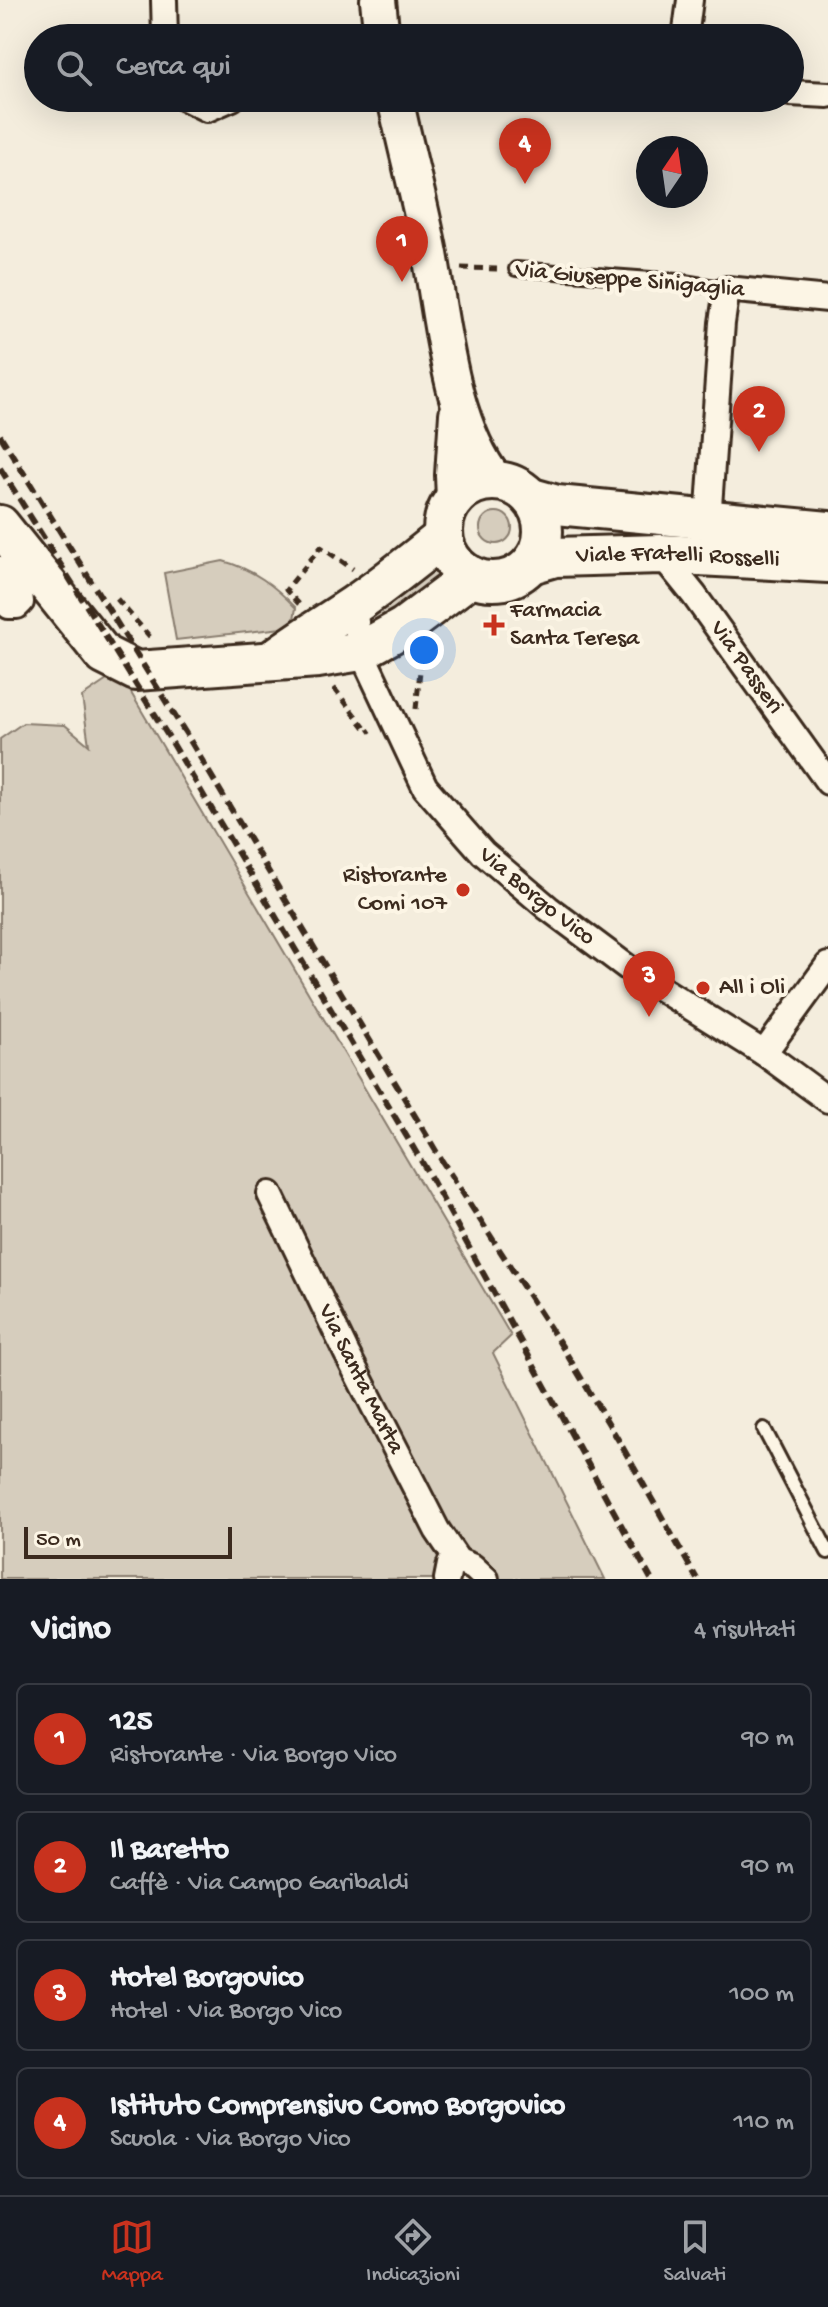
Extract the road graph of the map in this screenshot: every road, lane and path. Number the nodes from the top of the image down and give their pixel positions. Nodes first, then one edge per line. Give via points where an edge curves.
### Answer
1 (164, 0) edge
2 (378, 0) edge
3 (690, 0) edge
4 (165, 24) edge
5 (381, 24) edge
6 (687, 24) edge
7 (804, 94) edge
8 (828, 95) edge
9 (398, 112) edge
10 (432, 268) junction
11 (516, 269) joint
12 (727, 289) junction
13 (828, 299) edge
14 (458, 406) junction
15 (496, 481) junction
16 (532, 498) junction
17 (454, 499) junction
18 (708, 521) junction
19 (0, 526) edge
20 (828, 531) edge
21 (443, 537) junction
22 (661, 554) junction
23 (828, 563) edge
24 (531, 564) junction
25 (0, 569) edge
26 (472, 576) junction
27 (0, 594) edge
28 (353, 605) junction
29 (361, 651) junction
30 (272, 660) junction
31 (828, 782) edge
32 (828, 965) edge
33 (764, 1053) junction
34 (828, 1100) edge
35 (270, 1194) dead end
36 (764, 1429) dead end
37 (828, 1552) edge
38 (453, 1570) edge
39 (486, 1579) edge

1 - 4 street
2 - 5 main road
3 - 6 street
7 - 8 street
9 - 10 main road
10 - 11 path, Via Giuseppe Sinigaglia
10 - 14 main road
11 - 12 lane, Via Giuseppe Sinigaglia
12 - 13 street, Via Giuseppe Sinigaglia
12 - 18 street
14 - 15 main road
14 - 17 main road
15 - 16 main road via 510,483
15 - 17 main road via 473,484
16 - 18 main road, Viale Fratelli Rosselli
16 - 24 main road via 544,531
17 - 21 main road
18 - 20 main road, Viale Fratelli Rosselli
19 - 30 main road via 104,655 136,671
21 - 26 main road via 458,567
21 - 28 main road
22 - 23 main road, Viale Fratelli Rosselli
22 - 24 main road, Viale Fratelli Rosselli via 555,557
22 - 31 street, Via Passeri
24 - 26 main road via 503,580
25 - 27 street via 22,600 11,607
26 - 29 main road via 404,627
28 - 29 street, Via Borgo Vico
28 - 30 main road
29 - 30 main road
29 - 33 street, Via Borgo Vico via 425,787 483,853 631,970
32 - 33 street
33 - 34 street, Via Borgo Vico
35 - 38 street, Via Santa Marta
36 - 37 lane
38 - 39 street, Via Santa Marta via 473,1567

